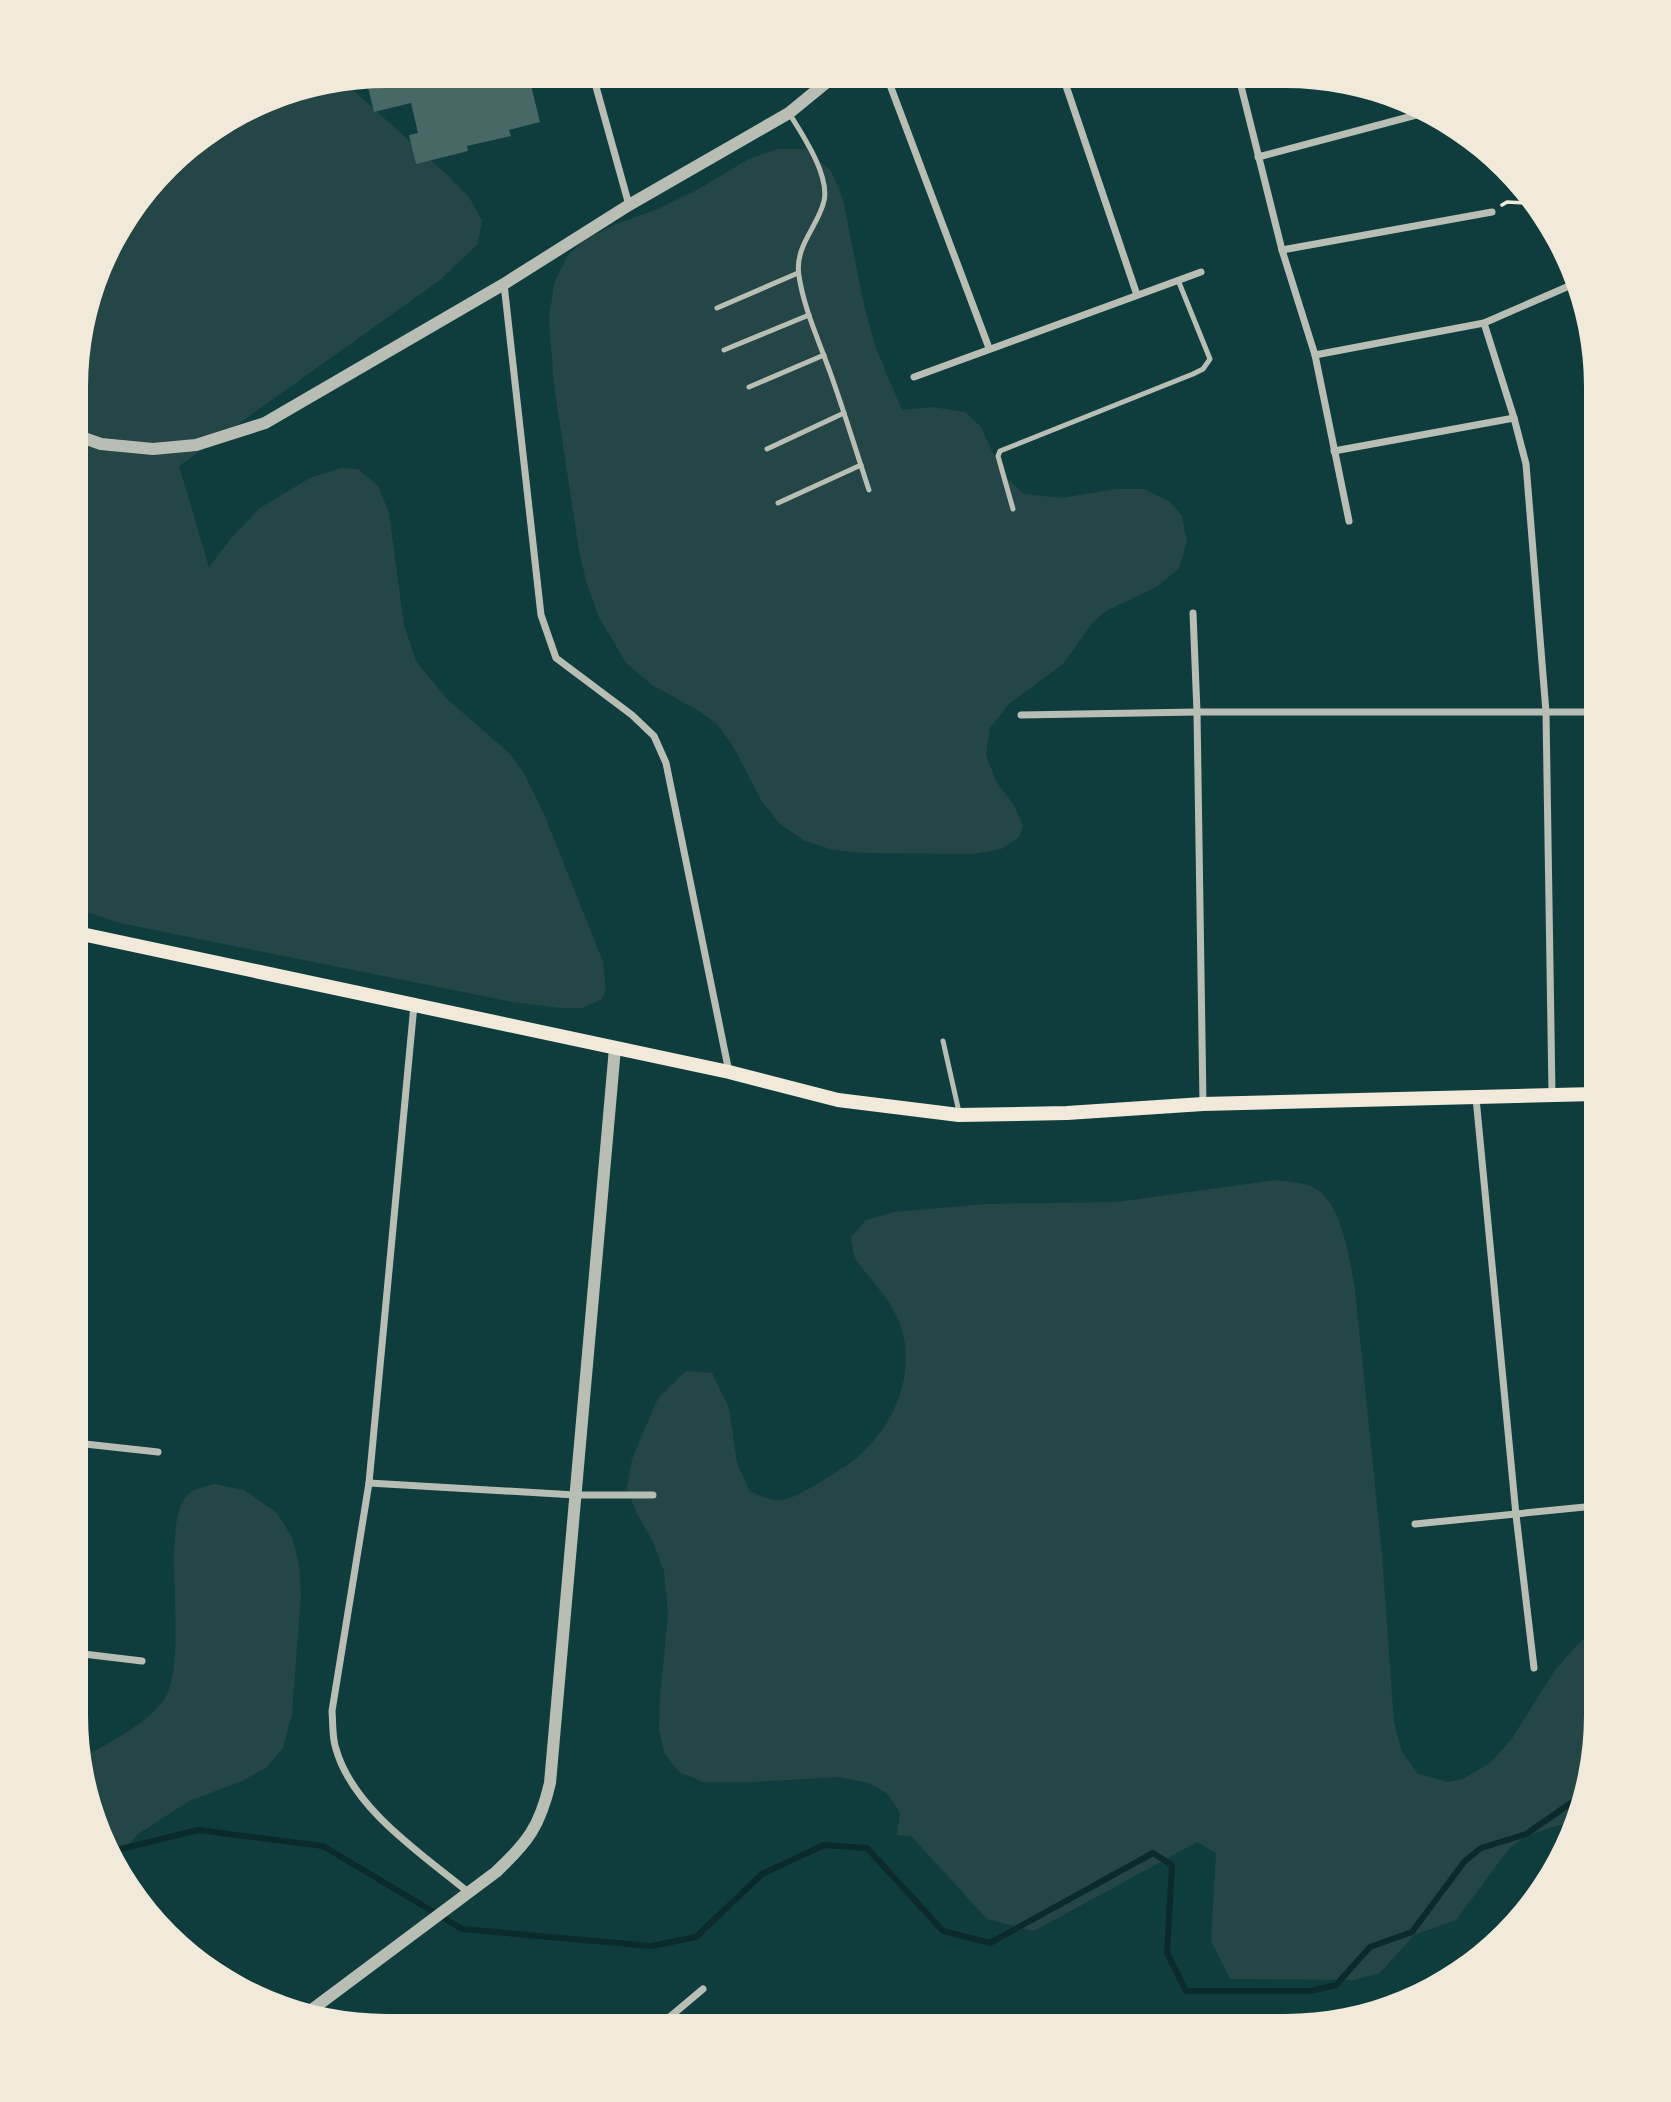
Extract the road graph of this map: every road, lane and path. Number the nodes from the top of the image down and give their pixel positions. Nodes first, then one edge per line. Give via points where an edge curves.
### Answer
1 (596, 88) edge
2 (819, 88) edge
3 (891, 88) edge
4 (1067, 88) edge
5 (1241, 88) edge
6 (789, 113) junction
7 (1412, 116) edge
8 (1258, 157) junction
9 (1520, 203) edge
10 (629, 205) junction
11 (1492, 212) joint
12 (1282, 250) junction
13 (1201, 272) dead end
14 (798, 273) junction
15 (1178, 280) junction
16 (504, 284) junction
17 (1567, 287) edge
18 (1137, 295) junction
19 (717, 308) dead end
20 (809, 315) junction
21 (1485, 323) junction
22 (989, 348) junction
23 (724, 350) dead end
24 (824, 355) junction
25 (1315, 355) junction
26 (914, 377) dead end
27 (749, 387) dead end
28 (844, 413) junction
29 (1514, 418) junction
30 (88, 439) edge
31 (767, 449) dead end
32 (1334, 450) junction
33 (861, 466) junction
34 (869, 490) dead end
35 (778, 503) dead end
36 (1013, 509) dead end
37 (1349, 522) dead end
38 (1193, 612) dead end
39 (1197, 712) junction
40 (1546, 712) junction
41 (1584, 712) edge
42 (1021, 715) dead end
43 (88, 935) edge
44 (414, 1005) junction
45 (943, 1041) dead end
46 (615, 1048) junction
47 (729, 1072) junction
48 (1584, 1094) edge
49 (1552, 1095) junction
50 (1476, 1098) junction
51 (1203, 1104) junction
52 (959, 1115) junction
53 (88, 1444) edge
54 (158, 1452) dead end
55 (369, 1483) junction
56 (575, 1495) junction
57 (653, 1495) dead end
58 (1584, 1507) edge
59 (1516, 1515) junction
60 (1415, 1524) dead end
61 (88, 1655) edge
62 (142, 1661) dead end
63 (1534, 1668) dead end
64 (468, 1892) junction
65 (704, 1989) dead end
66 (317, 2006) edge
67 (674, 2014) edge

1 - 10 street
2 - 6 street
3 - 22 street
4 - 18 street
5 - 8 street
6 - 10 street
6 - 14 lane via 823,177 825,200 800,250
7 - 8 street
8 - 12 street
9 - 11 path via 1507,202
10 - 16 street
11 - 12 street
12 - 25 street
13 - 15 street
14 - 19 lane
14 - 20 lane
15 - 18 street
15 - 36 lane via 1209,364 1000,451
16 - 30 street via 265,423 196,445 153,449
16 - 47 street via 541,615 556,658 654,736 666,764
17 - 21 street
18 - 22 street
20 - 23 lane
20 - 24 lane
21 - 25 street
21 - 29 street
22 - 26 street
24 - 27 lane
24 - 28 lane
25 - 32 street
28 - 31 lane
28 - 33 lane
29 - 32 street
29 - 40 street via 1526,464
32 - 37 street
33 - 34 lane
33 - 35 lane
38 - 39 street
39 - 40 street
39 - 42 street
39 - 51 street
40 - 41 street
40 - 49 street
43 - 44 main road
44 - 46 main road
44 - 55 street
45 - 52 lane
46 - 47 main road
46 - 56 street
47 - 52 main road via 838,1100
48 - 49 main road
49 - 50 main road
50 - 51 main road
50 - 59 street
51 - 52 main road
53 - 54 street
55 - 56 street
55 - 64 street via 332,1711 335,1748 349,1782 381,1820
56 - 57 street
56 - 64 street via 550,1783 544,1807 533,1833 515,1854
58 - 59 street
59 - 60 street
59 - 63 street
61 - 62 street
64 - 66 street
65 - 67 street

